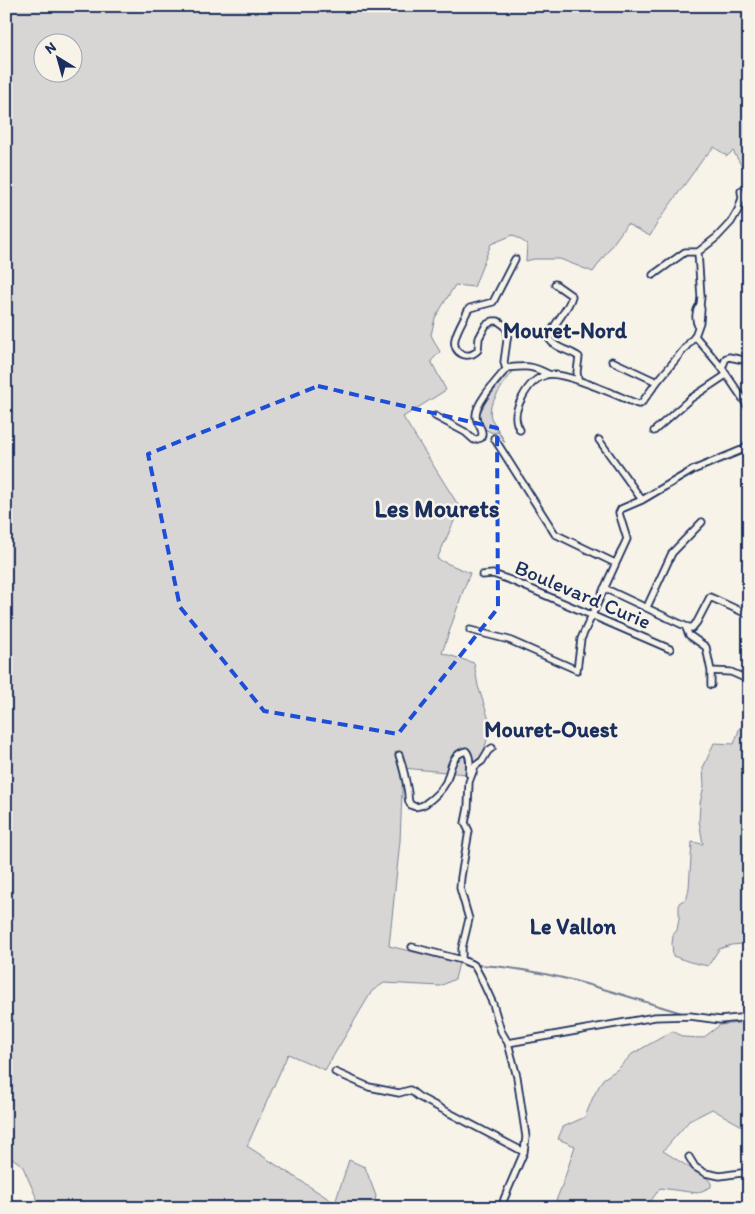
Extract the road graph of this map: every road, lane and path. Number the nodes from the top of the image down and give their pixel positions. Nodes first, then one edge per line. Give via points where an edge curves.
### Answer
1 (741, 191) dead end
2 (698, 252) junction
3 (515, 259) dead end
4 (653, 275) dead end
5 (555, 284) dead end
6 (695, 336) junction
7 (612, 361) dead end
8 (749, 361) edge
9 (507, 368) junction
10 (722, 368) junction
11 (548, 374) junction
12 (726, 375) junction
13 (578, 380) junction
14 (657, 382) junction
15 (749, 408) edge
16 (435, 416) dead end
17 (520, 430) dead end
18 (654, 431) dead end
19 (494, 438) dead end
20 (599, 440) dead end
21 (749, 443) edge
22 (642, 500) junction
23 (702, 522) dead end
24 (615, 563) junction
25 (482, 576) dead end
26 (604, 588) junction
27 (647, 607) junction
28 (749, 614) edge
29 (592, 615) junction
30 (685, 626) junction
31 (470, 630) dead end
32 (670, 649) dead end
33 (711, 671) junction
34 (749, 680) edge
35 (710, 685) dead end
36 (492, 748) dead end
37 (399, 755) dead end
38 (468, 782) junction
39 (412, 947) dead end
40 (462, 960) junction
41 (749, 1017) edge
42 (508, 1043) junction
43 (335, 1072) dead end
44 (524, 1152) junction
45 (689, 1156) dead end
46 (749, 1174) edge
47 (502, 1208) edge

1 - 2 street via 742,198 731,222
2 - 4 street via 684,252
2 - 6 street via 701,309
3 - 9 street via 495,299 470,308 455,340 460,353 473,355 478,350 479,338 486,325 500,322 508,333 504,362
5 - 13 street via 572,296 549,339 579,357
6 - 10 street
6 - 14 street
7 - 14 street
8 - 10 street via 726,358
9 - 11 street via 528,366
9 - 16 street via 477,408 476,419 483,434 481,438 474,440
10 - 12 street
11 - 13 street
11 - 17 street via 538,378 526,390 515,418
12 - 15 street
12 - 18 street via 690,399
13 - 14 street via 638,404 644,401
19 - 24 street via 555,534
20 - 22 street
21 - 22 street via 744,449 693,470
22 - 24 street via 619,513 627,539
23 - 27 street via 672,553
24 - 26 street
25 - 29 street, Boulevard Curie via 493,574 510,580
26 - 27 street
26 - 29 street
27 - 30 street
28 - 30 street via 710,598 692,628
29 - 31 street via 581,639 577,670 509,640
29 - 32 street, Boulevard Curie
30 - 33 street via 690,635 706,647
33 - 34 street via 731,672
33 - 35 street
36 - 38 street via 475,766
37 - 38 street via 409,802 417,807 438,792 457,755 466,751 470,759
38 - 40 street via 465,823 469,831 460,888 469,919
39 - 40 street
40 - 42 street via 476,968
41 - 42 street via 720,1020 690,1016 655,1017
42 - 44 street via 522,1107 526,1137
43 - 44 street via 369,1087 399,1093 410,1090
44 - 47 street
45 - 46 street via 695,1167 705,1173 720,1176

